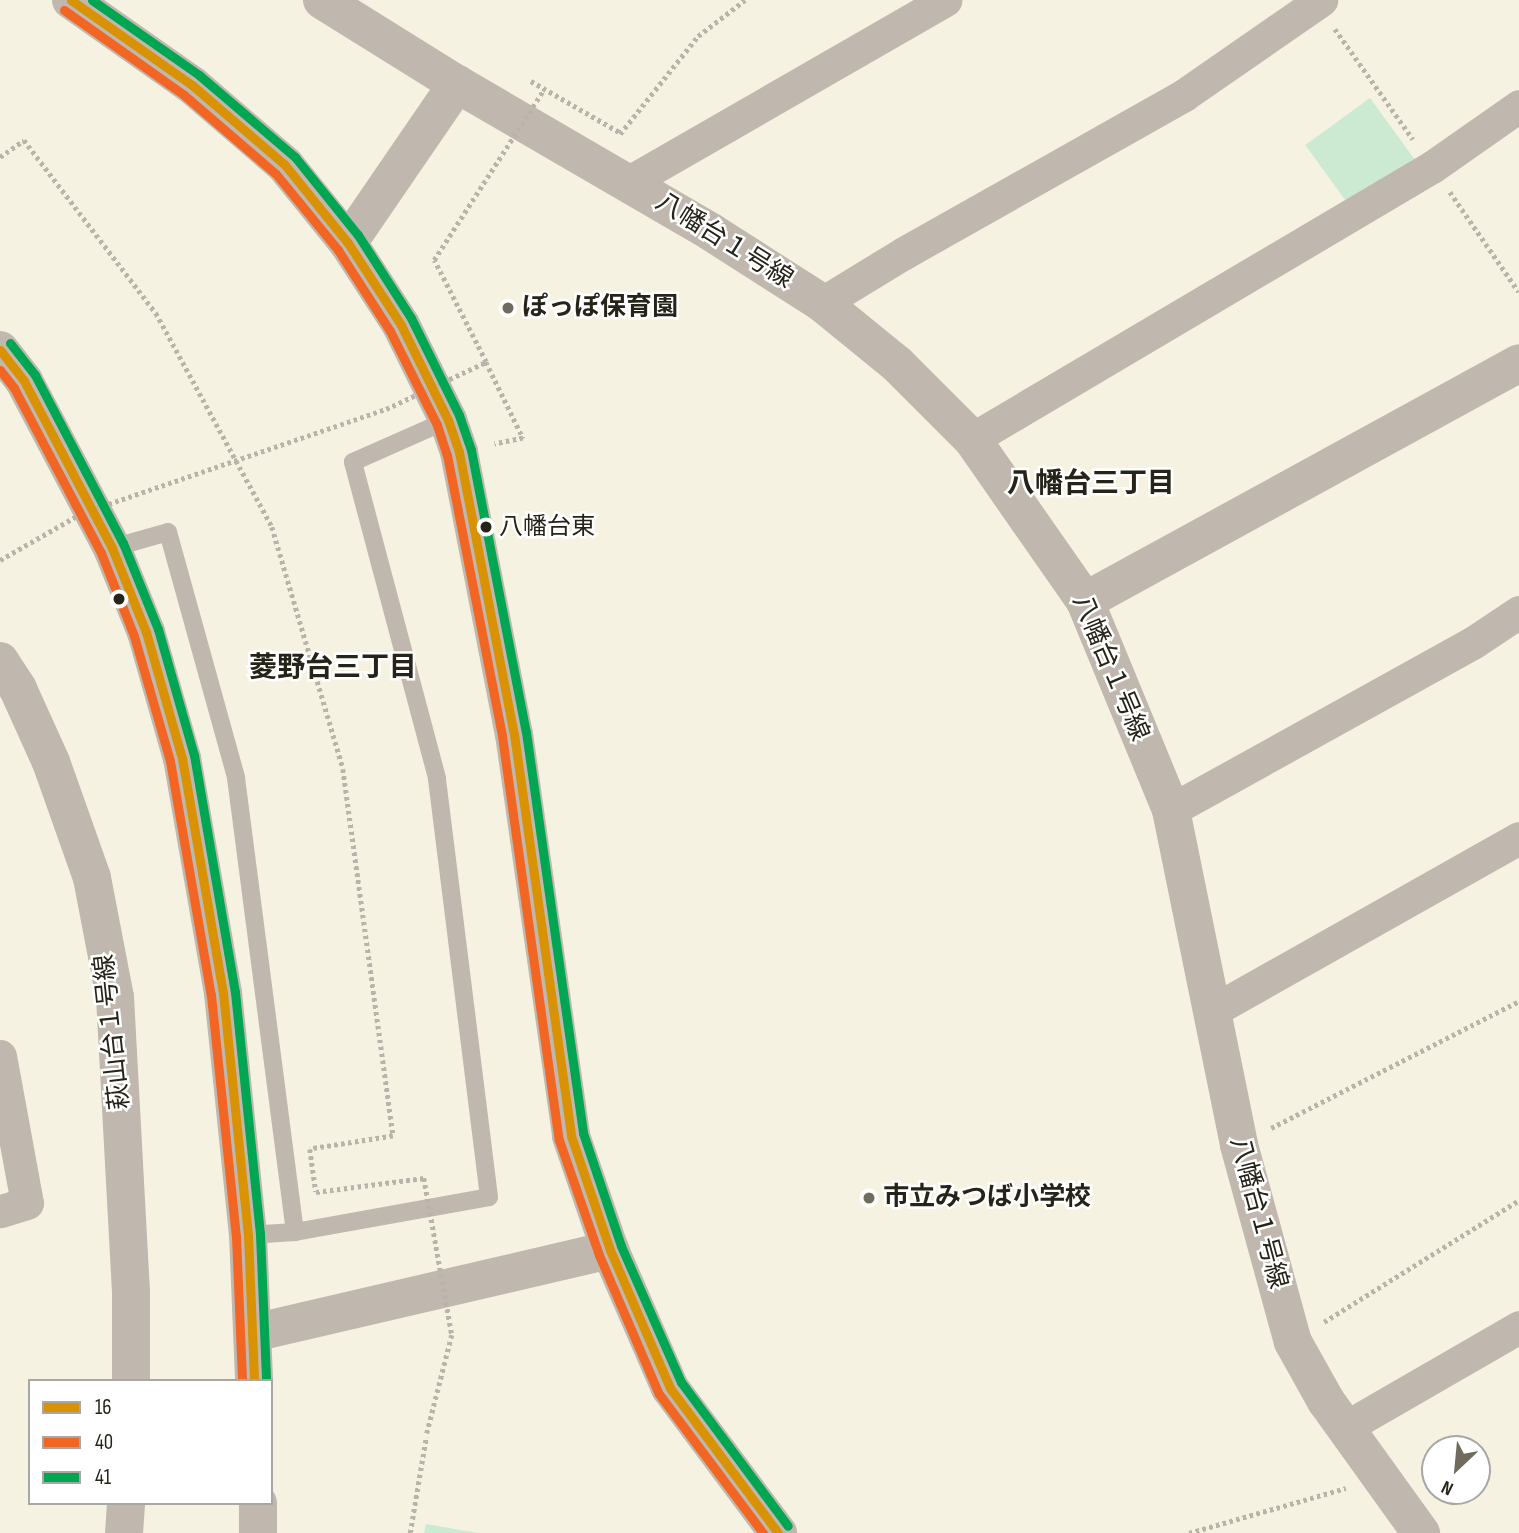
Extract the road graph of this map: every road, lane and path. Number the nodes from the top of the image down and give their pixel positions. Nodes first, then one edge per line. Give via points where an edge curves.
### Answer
1 (71, 0) edge
2 (322, 0) edge
3 (745, 0) edge
4 (945, 0) edge
5 (1321, 0) edge
6 (457, 84) junction
7 (1519, 106) edge
8 (0, 157) edge
9 (629, 182) junction
10 (348, 243) junction
11 (822, 303) junction
12 (0, 350) edge
13 (486, 362) junction
14 (1519, 363) edge
15 (12, 389) edge
16 (453, 436) junction
17 (972, 439) junction
18 (112, 548) junction
19 (0, 560) edge
20 (1085, 601) junction
21 (1519, 612) edge
22 (0, 661) edge
23 (1171, 810) junction
24 (1519, 838) edge
25 (1519, 1001) edge
26 (1212, 1011) junction
27 (0, 1056) edge
28 (1239, 1144) junction
29 (1519, 1200) edge
30 (0, 1211) edge
31 (295, 1232) junction
32 (248, 1235) junction
33 (610, 1250) junction
34 (1519, 1327) edge
35 (253, 1333) junction
36 (1293, 1342) junction
37 (131, 1379) edge
38 (254, 1379) edge
39 (1346, 1427) junction
40 (1380, 1478) junction
41 (126, 1505) edge
42 (258, 1505) edge
43 (124, 1533) edge
44 (258, 1533) edge
45 (410, 1533) edge
46 (778, 1533) edge
47 (1188, 1533) edge
48 (1421, 1533) edge

1 - 10 street via 192,85 285,165
2 - 6 street, 八幡台１号線
3 - 13 path, bridge via 698,36 621,133 544,89 433,260
4 - 9 street
5 - 11 street via 1184,95
6 - 9 street, 八幡台１号線
6 - 10 street
7 - 17 street via 1432,167
8 - 45 path, bridge via 24,140 156,313 272,527 343,769 393,1136 310,1149 316,1192 424,1178 452,1335 426,1437
9 - 11 street, 八幡台１号線
10 - 16 street via 401,325
11 - 17 street, 八幡台１号線 via 897,364
12 - 15 street
13 - 16 path via 523,438
13 - 19 path, bridge via 386,409 82,513
14 - 20 street
15 - 18 street
16 - 31 lane via 353,461 437,778 489,1197
16 - 33 street via 514,734 571,1136
17 - 20 street, 八幡台１号線
18 - 31 lane via 169,532 236,778
18 - 32 street via 146,632 182,758 223,993
20 - 23 street, 八幡台１号線
21 - 23 street via 1474,642
22 - 37 street, 萩山台１号線 via 51,762 92,878 115,997 131,1293
23 - 26 street, 八幡台１号線
24 - 26 street
25 - 28 path
26 - 28 street, 八幡台１号線
27 - 30 street via 27,1203
28 - 36 street, 八幡台１号線
29 - 36 path
31 - 32 lane
32 - 35 street
33 - 35 street
33 - 46 street via 670,1388
34 - 39 street
35 - 38 street
36 - 39 street, 八幡台１号線
39 - 40 street, 八幡台１号線
40 - 47 path
40 - 48 street, 八幡台１号線
41 - 43 street
42 - 44 street

